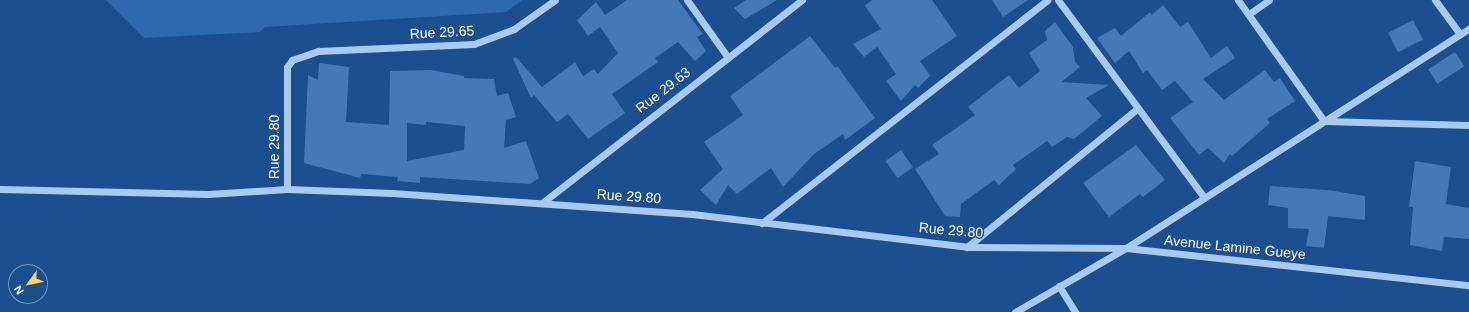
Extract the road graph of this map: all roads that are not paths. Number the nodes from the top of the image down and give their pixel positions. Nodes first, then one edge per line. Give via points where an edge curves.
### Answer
1 (555, 0) edge
2 (687, 0) edge
3 (802, 0) edge
4 (1047, 0) edge
5 (1058, 0) edge
6 (1238, 0) edge
7 (1268, 0) edge
8 (1435, 0) edge
9 (1249, 14) junction
10 (1469, 29) edge
11 (1460, 34) junction
12 (318, 51) joint
13 (726, 56) junction
14 (1138, 108) junction
15 (1324, 121) junction
16 (1469, 125) edge
17 (0, 189) edge
18 (287, 189) junction
19 (1204, 196) junction
20 (542, 203) junction
21 (762, 223) junction
22 (967, 247) junction
23 (1126, 248) junction
24 (1469, 285) edge
25 (1059, 286) junction
26 (1015, 312) edge
27 (1075, 312) edge

1 - 12 street, Rue 29.65 via 514,29 474,44
2 - 13 street
3 - 13 street, Rue 29.63
4 - 21 street
5 - 14 street
6 - 9 street
7 - 9 street
8 - 11 street
9 - 15 street
10 - 11 street
11 - 15 street
12 - 18 street, Rue 29.80 via 292,60 287,67
13 - 20 street, Rue 29.63
14 - 19 street
14 - 22 street
15 - 16 street
15 - 19 street
17 - 18 street via 208,194
18 - 20 street, Rue 29.80 via 392,192
19 - 23 street
20 - 21 street, Rue 29.80 via 692,214
21 - 22 street, Rue 29.80
22 - 23 street, Rue 29.80
23 - 24 street, Avenue Lamine Gueye
23 - 25 street
25 - 26 street
25 - 27 street

